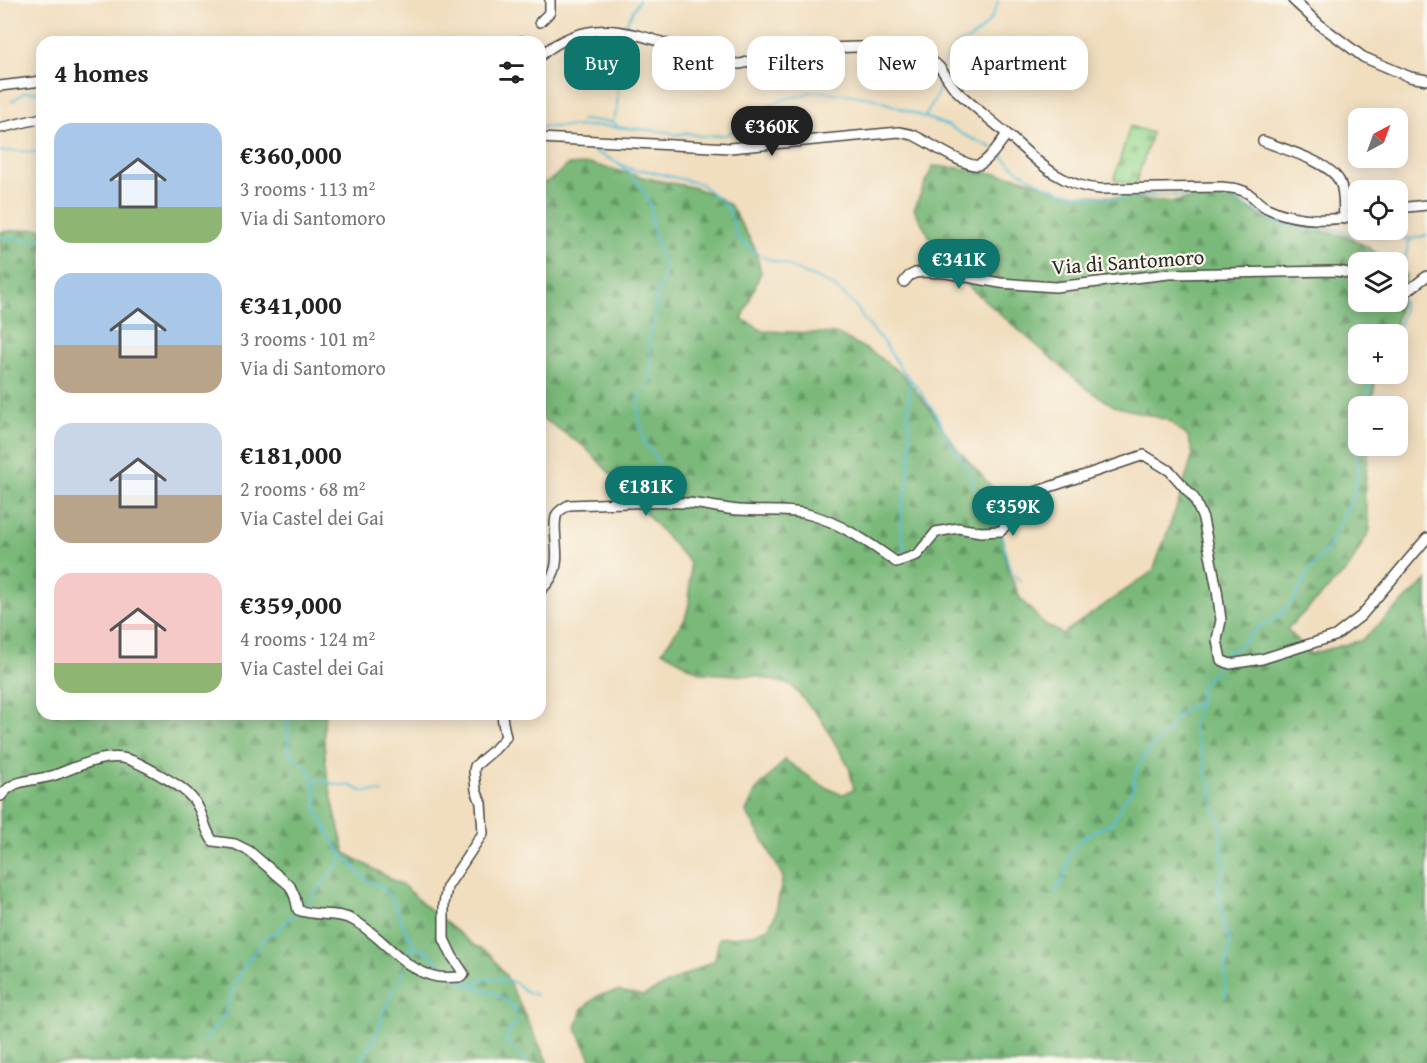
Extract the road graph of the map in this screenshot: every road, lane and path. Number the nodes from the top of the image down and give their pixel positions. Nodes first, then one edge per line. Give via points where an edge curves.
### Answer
1 (550, 0) edge
2 (1293, 0) edge
3 (540, 22) dead end
4 (546, 52) edge
5 (1427, 80) edge
6 (36, 82) edge
7 (0, 86) edge
8 (36, 119) edge
9 (0, 128) edge
10 (1007, 134) junction
11 (546, 138) edge
12 (1263, 141) dead end
13 (1427, 205) edge
14 (1408, 207) edge
15 (1348, 218) edge
16 (1344, 219) junction
17 (1348, 273) edge
18 (1427, 276) edge
19 (904, 282) dead end
20 (1408, 291) edge
21 (1427, 538) edge
22 (546, 585) edge
23 (502, 720) edge
24 (1, 796) edge

1 - 3 street via 550,12
2 - 5 street via 1363,57
4 - 10 street via 562,40 587,31 623,31 739,64 828,48 907,52 930,60 958,92
6 - 7 street
8 - 9 street
10 - 11 street via 978,165 900,132 730,148
10 - 16 street via 1053,173 1085,187 1221,187 1245,192 1267,208 1303,219
12 - 16 street via 1324,165 1334,174 1342,187
13 - 14 street
15 - 16 street
17 - 19 street, Via di Santomoro via 1169,274 1055,287 923,272
18 - 20 street
21 - 22 street via 1361,616 1335,636 1230,664 1221,660 1217,640 1221,620 1203,519 1194,498 1170,471 1144,455 1032,493 1019,500 1014,515 1001,531 958,528 936,532 916,555 896,562 866,540 808,514 690,503 569,505 556,515 557,557
23 - 24 street via 506,737 474,771 483,833 447,886 444,904 444,939 464,974 462,977 438,977 416,969 353,920 338,914 298,910 290,886 249,851 213,841 194,800 145,767 122,758 104,758 19,782

